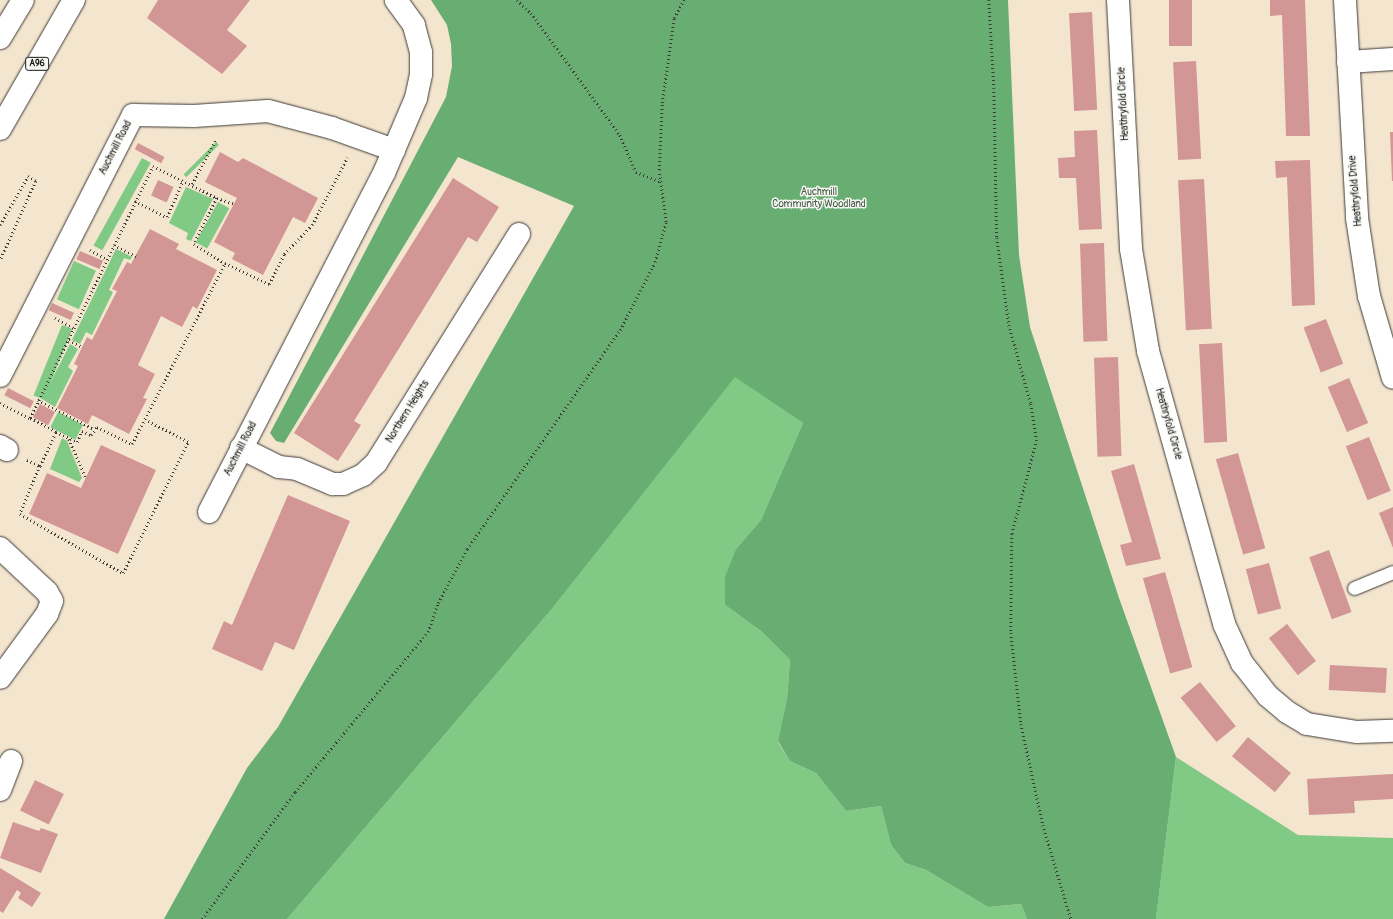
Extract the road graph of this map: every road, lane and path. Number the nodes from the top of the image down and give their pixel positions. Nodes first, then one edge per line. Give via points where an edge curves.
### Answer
1 (23, 0) edge
2 (74, 0) edge
3 (396, 0) edge
4 (517, 0) edge
5 (684, 0) edge
6 (988, 0) edge
7 (1118, 0) edge
8 (1344, 0) edge
9 (0, 38) edge
10 (1393, 59) edge
11 (1348, 62) junction
12 (228, 114) junction
13 (0, 129) edge
14 (358, 137) junction
15 (394, 150) junction
16 (182, 180) junction
17 (661, 182) junction
18 (192, 184) junction
19 (217, 198) junction
20 (135, 201) junction
21 (234, 204) dead end
22 (0, 225) edge
23 (520, 234) dead end
24 (114, 245) junction
25 (136, 256) dead end
26 (0, 261) edge
27 (225, 263) junction
28 (69, 340) junction
29 (82, 347) dead end
30 (0, 376) edge
31 (1393, 378) edge
32 (38, 400) junction
33 (0, 403) edge
34 (30, 418) junction
35 (145, 420) junction
36 (94, 429) junction
37 (56, 432) junction
38 (69, 438) junction
39 (3, 448) edge
40 (241, 448) junction
41 (40, 466) junction
42 (86, 478) dead end
43 (208, 512) dead end
44 (0, 548) edge
45 (1393, 572) edge
46 (1354, 588) dead end
47 (0, 678) edge
48 (1393, 731) edge
49 (11, 761) dead end
50 (0, 790) edge
51 (202, 919) edge
52 (1071, 919) edge

1 - 9 street
2 - 13 street, A96
3 - 15 street, Auchmill Road via 414,25 420,52 421,74 416,98
4 - 17 path via 531,13 620,135 636,172
5 - 17 path via 674,18 662,103
6 - 52 path via 994,88 998,238 1009,325 1032,404 1037,440 1012,534 1011,633 1021,724 1043,825
7 - 48 street, Heathryfold Circle via 1131,249 1148,351 1224,624 1242,663 1268,696 1287,712 1307,724 1357,732
8 - 11 street, Heathryfold Drive
10 - 11 street
11 - 31 street, Heathryfold Drive via 1357,218 1369,296
12 - 14 street, Auchmill Road via 268,111
12 - 18 path
12 - 30 street, Auchmill Road via 133,115
14 - 15 street, Auchmill Road
14 - 27 path via 312,225 284,254 269,284
15 - 40 street, Auchmill Road
16 - 18 path
16 - 20 path via 153,166
16 - 20 path via 167,216
17 - 51 path via 666,222 655,262 620,330 467,549 438,603 428,632 295,792
18 - 19 path
19 - 21 path
19 - 27 path via 194,244
20 - 24 path
22 - 26 path via 28,176 36,181
23 - 40 street, Northern Heights via 376,463 363,475 343,484 333,484 297,469 279,467
24 - 25 path
24 - 28 path
27 - 35 path
28 - 29 path
28 - 32 path
32 - 34 path
32 - 36 path
33 - 34 path
34 - 37 path
35 - 36 path via 132,444 97,427
35 - 41 path via 188,442 123,572 20,514
36 - 38 path via 91,435 82,431 77,442
37 - 38 path
37 - 41 path
38 - 42 path
39 - 41 path
40 - 43 street, Auchmill Road
44 - 47 street via 47,592 52,601 47,614
45 - 46 lane
49 - 50 street

